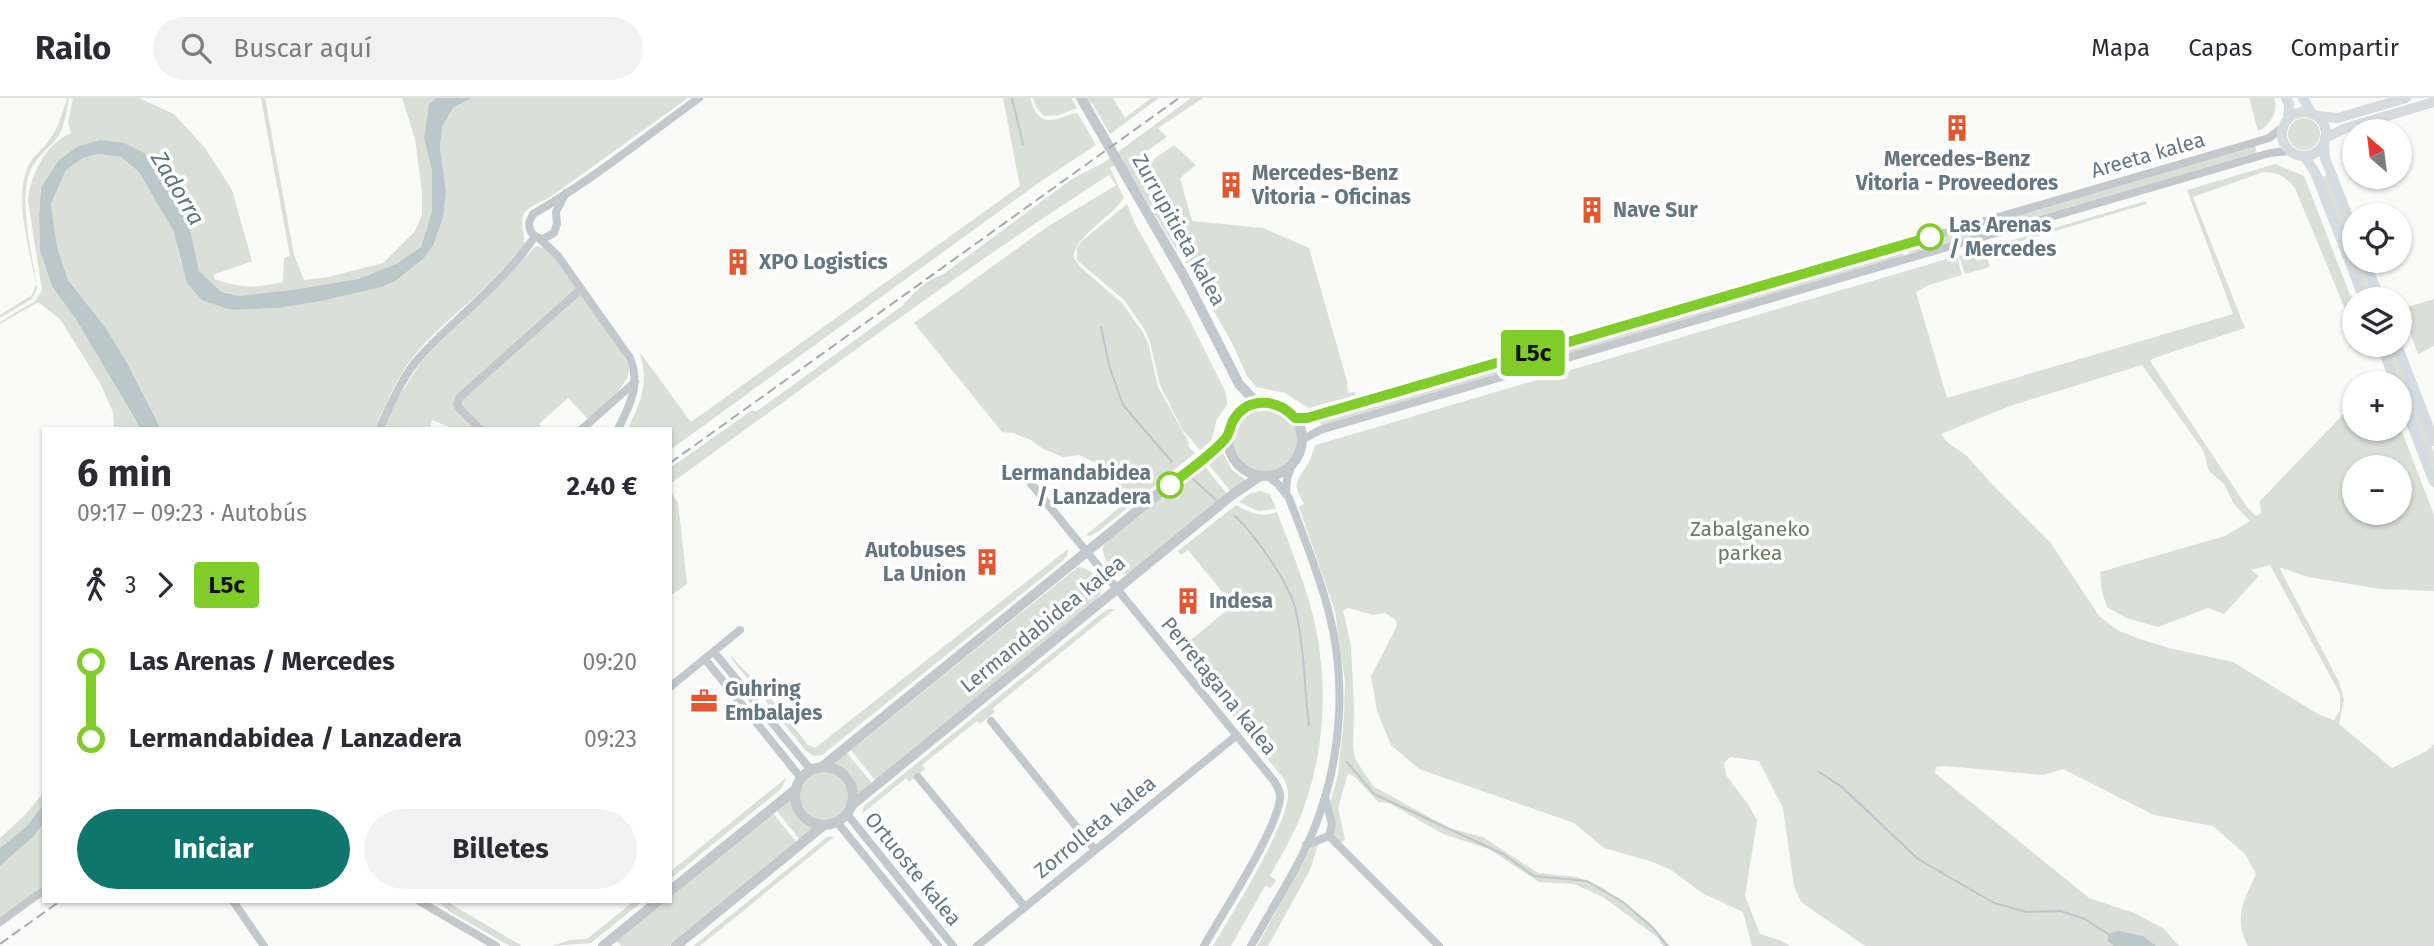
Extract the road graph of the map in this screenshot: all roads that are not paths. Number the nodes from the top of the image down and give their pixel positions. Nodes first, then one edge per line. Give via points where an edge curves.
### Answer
1 (699, 98) edge
2 (2286, 98) edge
3 (2302, 98) edge
4 (2406, 98) edge
5 (1084, 102) edge
6 (2434, 102) edge
7 (2314, 115) junction
8 (2285, 123) junction
9 (2324, 140) junction
10 (2289, 151) junction
11 (2304, 156) junction
12 (566, 194) junction
13 (2343, 203) edge
14 (542, 211) junction
15 (556, 220) junction
16 (554, 233) junction
17 (537, 237) junction
18 (558, 256) junction
19 (2359, 287) edge
20 (581, 289) junction
21 (2402, 357) edge
22 (635, 382) junction
23 (1239, 384) junction
24 (1259, 402) junction
25 (1242, 410) junction
26 (1295, 418) junction
27 (2412, 425) edge
28 (380, 427) edge
29 (478, 427) edge
30 (584, 427) edge
31 (619, 427) edge
32 (1228, 437) junction
33 (1302, 440) junction
34 (2434, 441) edge
35 (1292, 464) junction
36 (1019, 469) dead end
37 (1263, 476) junction
38 (2434, 482) edge
39 (1286, 493) junction
40 (1087, 553) junction
41 (1117, 588) junction
42 (740, 630) dead end
43 (714, 652) junction
44 (705, 659) junction
45 (672, 685) edge
46 (750, 697) junction
47 (741, 704) junction
48 (991, 721) dead end
49 (1236, 736) junction
50 (822, 767) junction
51 (811, 770) junction
52 (918, 777) dead end
53 (801, 778) junction
54 (795, 790) junction
55 (1325, 797) junction
56 (849, 809) junction
57 (837, 822) junction
58 (824, 825) junction
59 (1329, 836) junction
60 (1306, 845) junction
61 (1095, 850) junction
62 (672, 889) edge
63 (42, 891) edge
64 (234, 903) edge
65 (422, 903) edge
66 (656, 903) edge
67 (1025, 907) junction
68 (0, 922) edge
69 (264, 946) edge
70 (496, 946) edge
71 (603, 946) edge
72 (676, 946) edge
73 (938, 946) edge
74 (953, 946) edge
75 (977, 946) edge
76 (1204, 946) edge
77 (1251, 946) edge
78 (1439, 946) edge

1 - 12 street
2 - 8 main road
3 - 7 main road
4 - 7 main road via 2338,118
5 - 23 street, Zurrupitieta kalea via 1185,278
6 - 9 main road via 2346,128
7 - 8 main road via 2299,113
7 - 9 main road via 2324,126
8 - 10 main road via 2283,140
8 - 26 street, Areeta kalea via 2264,140 1317,416
9 - 11 main road via 2316,152
9 - 13 main road via 2325,158
10 - 11 main road
10 - 33 street, Areeta kalea via 1320,430
11 - 19 main road via 2315,172
12 - 14 street
12 - 15 street
14 - 15 street
14 - 17 street via 530,218 529,228
15 - 16 street
16 - 17 street
16 - 18 street
17 - 18 street
17 - 28 street via 417,360
18 - 20 street
20 - 22 street via 624,348
20 - 29 street via 460,397 459,408
21 - 34 main road
22 - 30 street
22 - 31 street via 631,404
23 - 24 street, Zurrupitieta kalea
23 - 25 street, Zurrupitieta kalea
24 - 25 street
24 - 26 street via 1283,407
25 - 32 street
26 - 33 street
27 - 38 main road
32 - 37 street via 1236,463
32 - 40 street, Lermandabidea kalea
33 - 35 street
35 - 37 street
35 - 39 street
36 - 40 street, Perretagana kalea
37 - 39 street
37 - 41 street, Lermandabidea kalea via 1232,495
39 - 55 street via 1328,611 1338,663 1338,733
40 - 41 street, Perretagana kalea
40 - 50 street, Lermandabidea kalea
41 - 49 street, Perretagana kalea
41 - 56 street, Lermandabidea kalea
42 - 43 street
43 - 44 street
43 - 46 street
44 - 45 street
44 - 47 street
46 - 47 street
46 - 51 street
47 - 53 street
48 - 61 street
49 - 61 street, Zorrolleta kalea
49 - 76 street, Perretagana kalea via 1274,781 1280,796 1270,829
50 - 51 street
50 - 56 street via 836,769 847,778 853,791
51 - 53 street
52 - 67 street
53 - 54 street
54 - 58 street via 801,814
54 - 62 street
55 - 59 street via 1332,824
55 - 60 street
56 - 57 street
56 - 74 street, Ortuoste kalea
57 - 58 street
57 - 73 street, Ortuoste kalea
58 - 72 street
59 - 60 street
59 - 78 street
60 - 77 street
61 - 67 street, Zorrolleta kalea
63 - 68 street
64 - 69 street
65 - 70 street
66 - 71 street
67 - 75 street, Zorrolleta kalea

